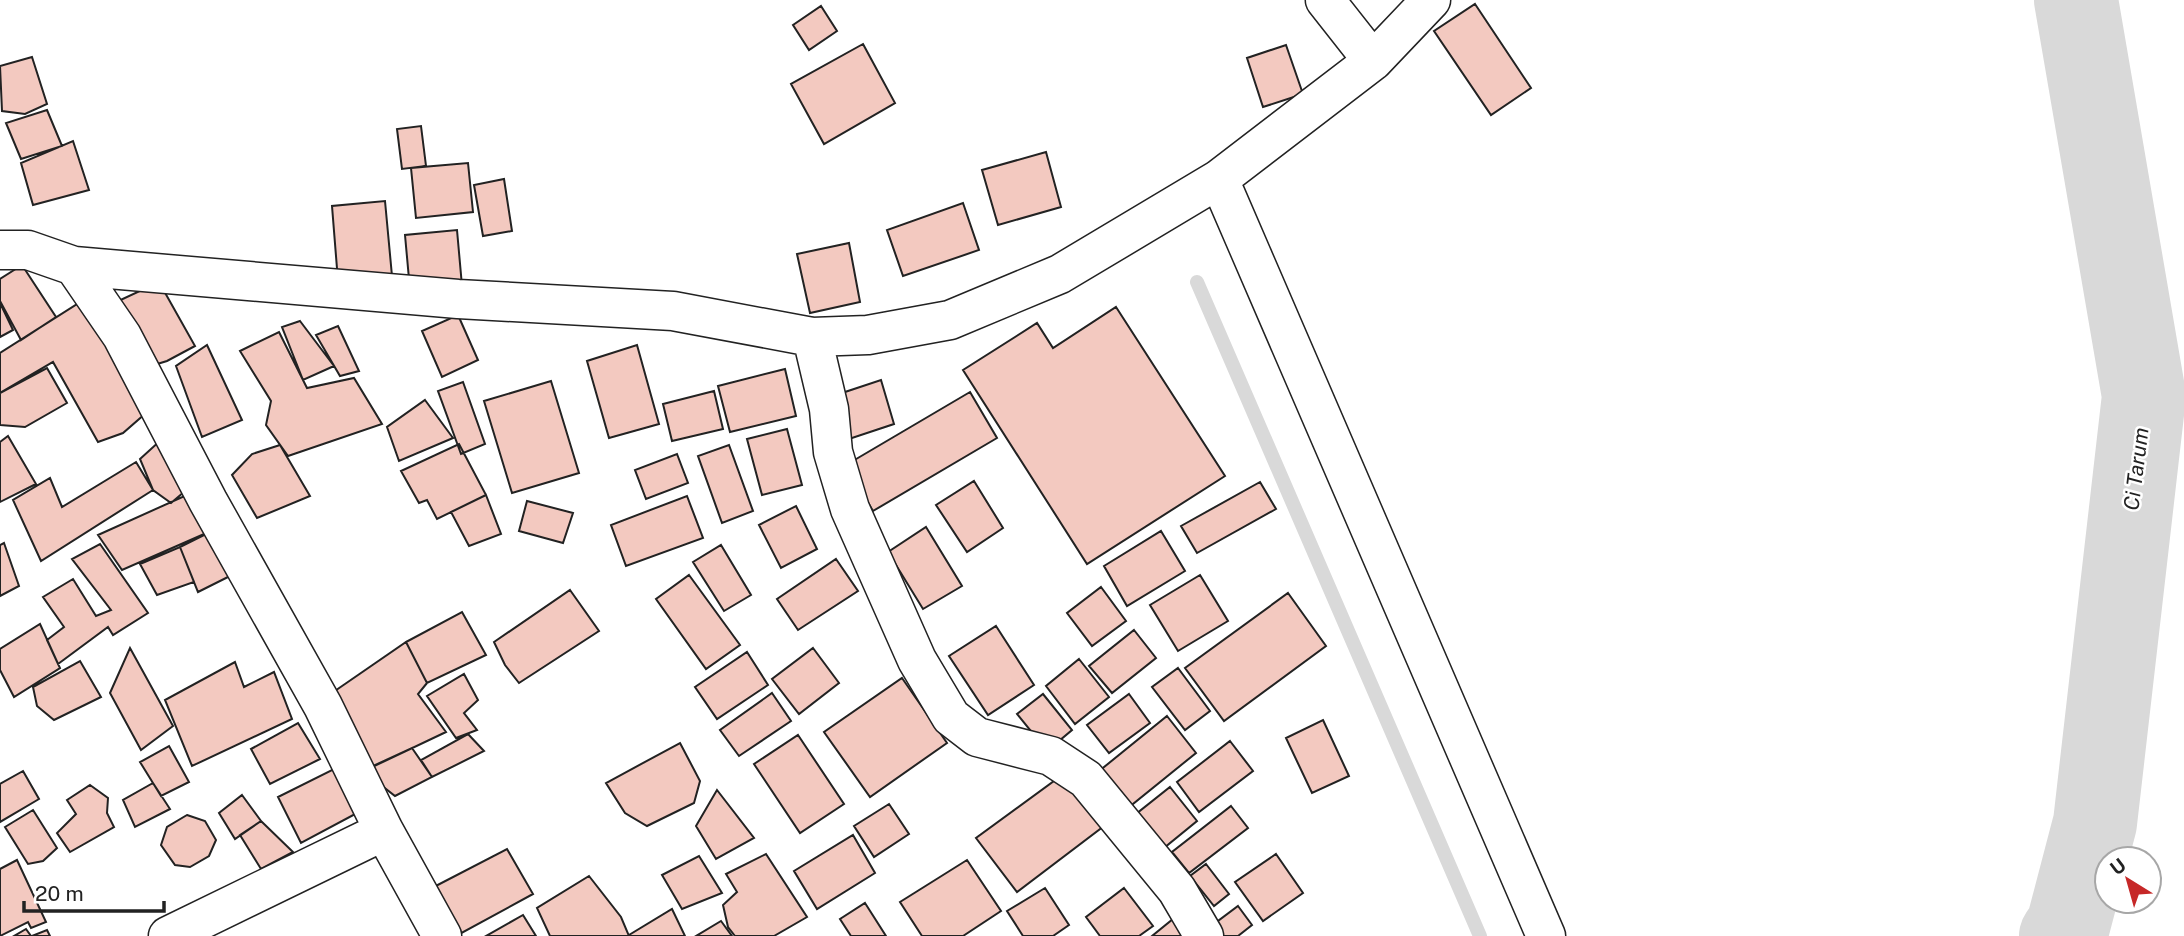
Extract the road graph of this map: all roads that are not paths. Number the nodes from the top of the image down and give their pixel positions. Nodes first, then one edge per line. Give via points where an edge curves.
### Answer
1 (1325, 0) edge
2 (1431, 0) edge
3 (1373, 61) junction
4 (1219, 179) junction
5 (0, 250) edge
6 (74, 266) junction
7 (811, 337) junction
8 (384, 831) junction
9 (168, 936) edge
10 (442, 936) edge
11 (1204, 936) edge
12 (1546, 936) edge

1 - 3 street
2 - 3 street
3 - 4 street
4 - 7 street via 1060,274 950,320 868,335
4 - 12 street
5 - 6 street via 28,250
6 - 7 street via 458,299 673,312
6 - 8 street via 122,336 316,694
7 - 11 street via 830,409 833,452 850,509 917,660 951,717 977,737 1051,756 1086,779 1177,890
8 - 9 street
8 - 10 street

